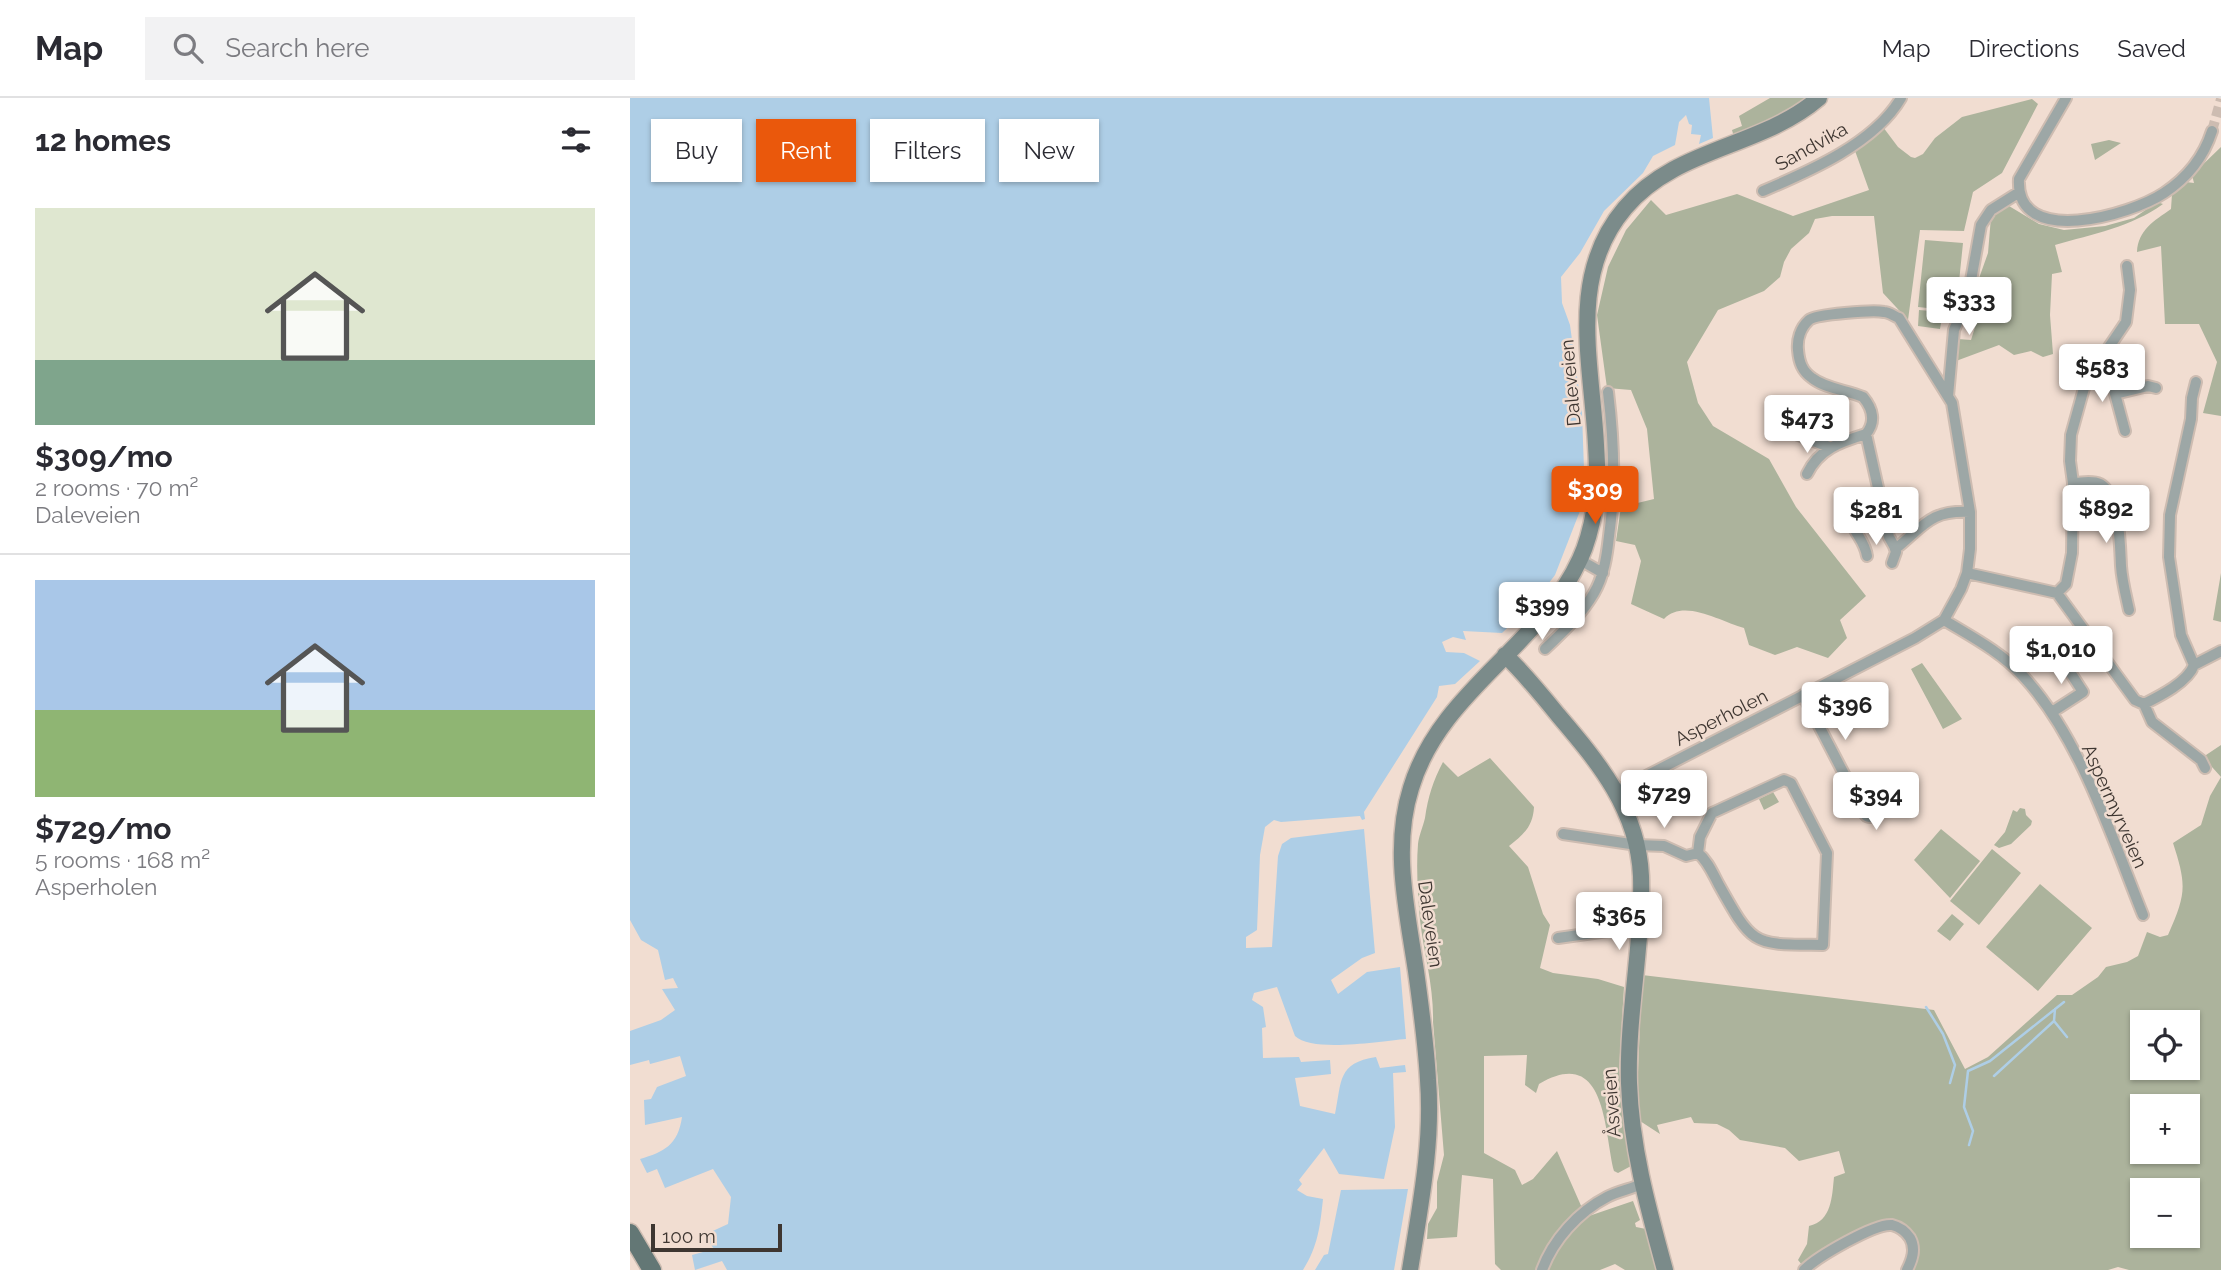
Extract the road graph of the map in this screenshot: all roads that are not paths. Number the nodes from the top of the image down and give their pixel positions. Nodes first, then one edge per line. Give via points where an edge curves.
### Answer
1 (1819, 98) edge
2 (1901, 98) edge
3 (2066, 98) edge
4 (2212, 131) tunnel mouth
5 (1763, 191) dead end
6 (2018, 193) junction
7 (2127, 266) dead end
8 (2099, 363) junction
9 (2196, 382) dead end
10 (2156, 388) dead end
11 (1608, 392) dead end
12 (2115, 394) junction
13 (1948, 396) junction
14 (2125, 431) dead end
15 (1796, 434) dead end
16 (1866, 434) junction
17 (1829, 447) junction
18 (1807, 474) dead end
19 (2073, 483) junction
20 (1881, 496) junction
21 (1970, 512) junction
22 (1894, 546) junction
23 (1867, 556) dead end
24 (1580, 560) junction
25 (1892, 562) dead end
26 (1602, 573) junction
27 (1966, 573) junction
28 (2057, 593) junction
29 (2129, 610) dead end
30 (1944, 620) junction
31 (1545, 649) dead end
32 (2221, 650) edge
33 (1505, 655) junction
34 (2061, 658) dead end
35 (2194, 665) junction
36 (1803, 695) junction
37 (2144, 704) junction
38 (2052, 712) junction
39 (2205, 768) dead end
40 (1617, 791) junction
41 (1864, 806) dead end
42 (1563, 834) dead end
43 (1637, 845) junction
44 (1698, 853) junction
45 (2143, 915) dead end
46 (1639, 930) junction
47 (1558, 938) dead end
48 (1643, 1184) junction
49 (630, 1233) edge
50 (652, 1270) edge
51 (1410, 1270) edge
52 (1542, 1270) edge
53 (1665, 1270) edge
54 (1804, 1270) edge
55 (1907, 1270) edge

1 - 24 main road, Daleveien via 1791,119 1661,174 1625,207 1609,230 1592,276 1586,317 1597,501
2 - 5 street, Sandvika via 1882,124 1850,146
3 - 6 street via 2025,165
4 - 6 street via 2206,151 2187,174 2165,193 2134,209 2112,216 2051,219 2035,215
6 - 13 street via 1991,210 1981,225 1968,297 1954,330
7 - 8 street via 2126,322
8 - 12 street
8 - 19 street via 2081,391 2071,435
9 - 35 street via 2170,514 2169,557 2181,635
10 - 12 street
11 - 26 street, Daleveien via 1615,495
12 - 14 street
13 - 16 street via 1899,318 1884,312 1815,316 1799,336 1801,367 1816,381 1863,397 1872,412
13 - 21 street
15 - 17 street
16 - 17 street
16 - 20 street
17 - 18 street via 1813,461
19 - 28 street via 2072,553 2066,584
19 - 29 street via 2092,482 2108,492 2122,541 2121,568
20 - 22 street
20 - 23 street via 1855,504 1850,512 1852,527
21 - 22 street via 1940,514
21 - 27 street
22 - 25 street
24 - 26 street
24 - 33 main road, Daleveien via 1556,599
26 - 31 street, Daleveien via 1595,592 1574,621
27 - 28 street
27 - 30 street
28 - 37 street via 2135,700
30 - 36 street, Asperholen
30 - 38 street, Aspermyrveien via 1996,651
32 - 35 street
33 - 40 main road, Åsveien via 1583,744
33 - 51 main road, Daleveien via 1446,718 1423,754 1402,832 1402,869 1429,1083 1426,1164
34 - 38 street via 2083,692
35 - 37 street via 2184,678
36 - 40 street, Asperholen
36 - 41 street
37 - 39 street via 2152,722
38 - 45 street, Aspermyrveien via 2091,790
40 - 43 main road, Åsveien
42 - 43 street
43 - 44 street via 1664,846 1686,856
43 - 46 main road, Åsveien
44 - 44 street via 1712,813 1788,780 1827,853 1823,945 1758,940 1741,924
46 - 47 street
46 - 48 main road, Åsveien via 1629,1081
48 - 52 street via 1584,1212 1547,1256
48 - 53 main road, Åsveien
49 - 50 main road
54 - 55 street via 1826,1252 1885,1226 1903,1230 1911,1240 1913,1253

